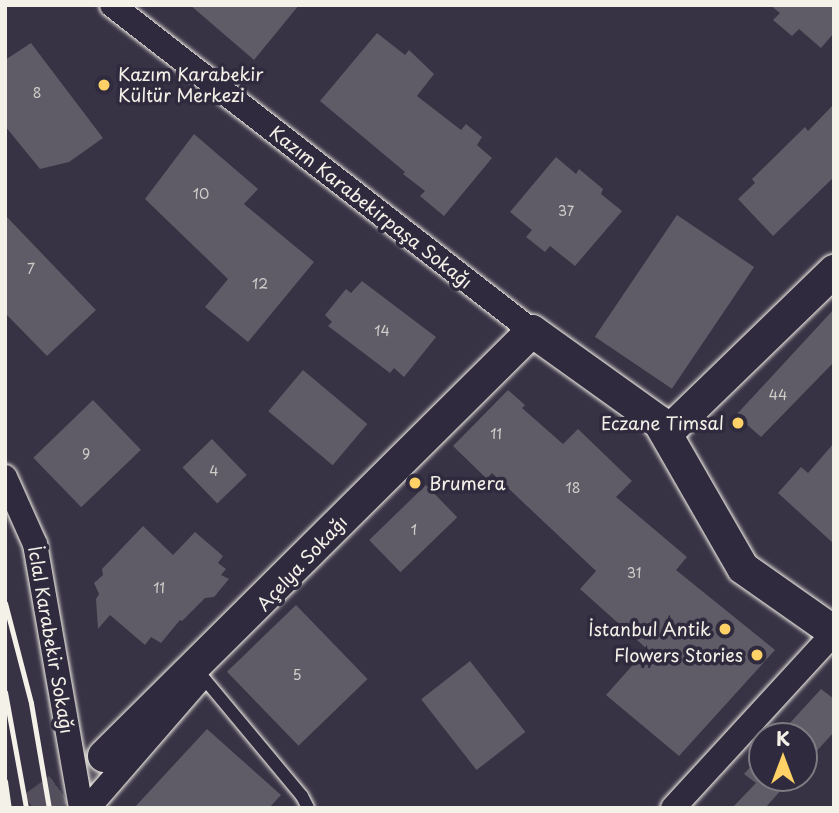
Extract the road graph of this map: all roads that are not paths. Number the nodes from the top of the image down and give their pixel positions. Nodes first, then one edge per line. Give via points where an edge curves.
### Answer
1 (112, 5) edge
2 (834, 271) edge
3 (532, 331) junction
4 (667, 433) junction
5 (5, 477) edge
6 (299, 562) junction
7 (834, 632) edge
8 (202, 676) junction
9 (104, 757) tunnel mouth
10 (81, 808) edge
11 (88, 808) edge
12 (308, 808) edge
13 (673, 808) edge

1 - 3 street, Kazım Karabekirpaşa Sokağı
2 - 4 street
3 - 4 street via 647,411
3 - 6 street, Açelya Sokağı
4 - 7 street via 743,568
5 - 10 street, İclal Karabekir Sokağı via 35,544
6 - 8 street, Açelya Sokağı
6 - 9 street
7 - 13 street
8 - 11 street, Açelya Sokağı
8 - 12 lane

